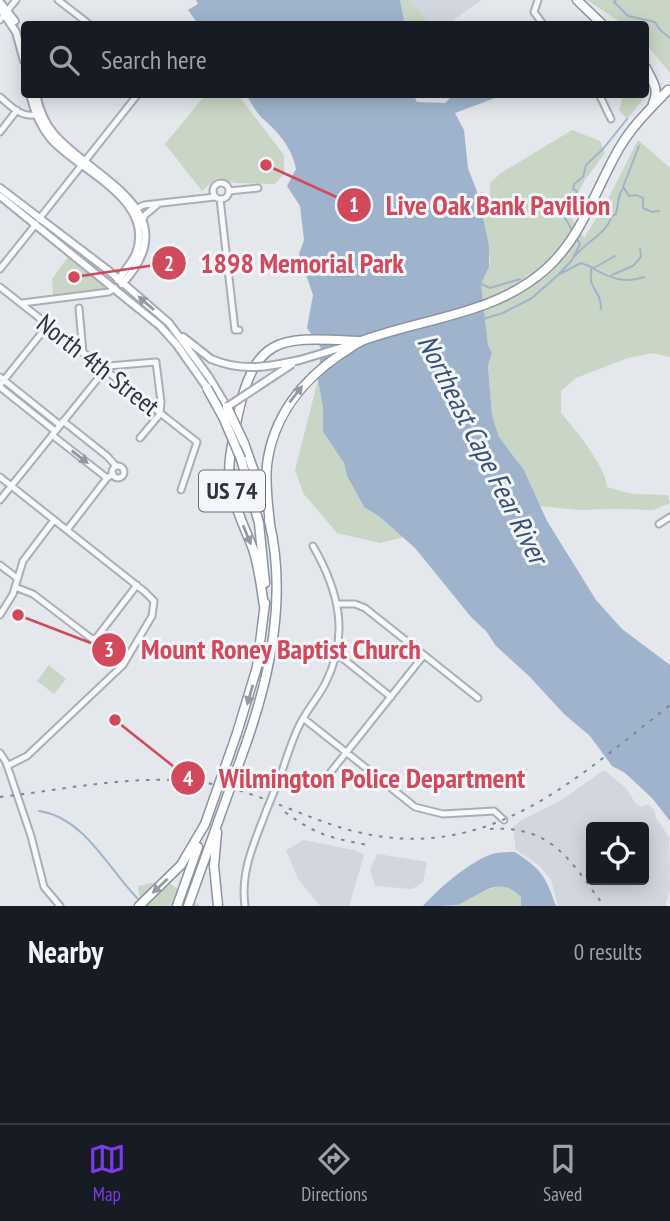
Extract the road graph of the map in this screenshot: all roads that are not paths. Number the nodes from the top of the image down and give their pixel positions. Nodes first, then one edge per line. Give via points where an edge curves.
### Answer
1 (16, 0) edge
2 (58, 0) edge
3 (538, 0) edge
4 (577, 0) edge
5 (0, 2) edge
6 (3, 13) edge
7 (85, 21) edge
8 (541, 21) edge
9 (599, 21) edge
10 (21, 38) edge
11 (21, 50) edge
12 (649, 71) edge
13 (649, 74) edge
14 (669, 91) edge
15 (0, 97) edge
16 (32, 98) edge
17 (36, 98) edge
18 (135, 98) edge
19 (600, 98) edge
20 (17, 110) junction
21 (649, 110) junction
22 (38, 114) junction
23 (611, 119) dead end
24 (0, 132) edge
25 (84, 163) junction
26 (0, 188) edge
27 (213, 188) junction
28 (258, 188) dead end
29 (229, 191) junction
30 (0, 196) edge
31 (218, 198) junction
32 (196, 199) junction
33 (161, 204) junction
34 (135, 209) junction
35 (143, 220) junction
36 (37, 222) junction
37 (0, 270) edge
38 (121, 281) junction
39 (0, 287) edge
40 (114, 288) junction
41 (20, 303) junction
42 (79, 309) dead end
43 (169, 323) junction
44 (47, 325) junction
45 (237, 330) dead end
46 (361, 341) junction
47 (83, 353) junction
48 (300, 360) junction
49 (104, 369) junction
50 (1, 382) edge
51 (207, 388) junction
52 (227, 407) junction
53 (160, 414) junction
54 (62, 423) junction
55 (54, 433) junction
56 (140, 439) dead end
57 (120, 464) junction
58 (110, 476) junction
59 (0, 477) edge
60 (11, 486) junction
61 (181, 490) dead end
62 (0, 500) edge
63 (670, 517) edge
64 (54, 520) junction
65 (270, 524) junction
66 (659, 524) dead end
67 (67, 530) junction
68 (313, 546) dead end
69 (0, 565) edge
70 (17, 578) junction
71 (137, 585) junction
72 (15, 587) junction
73 (338, 604) junction
74 (264, 606) junction
75 (0, 615) edge
76 (98, 645) dead end
77 (336, 653) junction
78 (425, 655) junction
79 (123, 665) junction
80 (391, 697) junction
81 (478, 698) dead end
82 (303, 718) junction
83 (347, 752) junction
84 (0, 753) edge
85 (7, 766) junction
86 (322, 783) dead end
87 (219, 818) junction
88 (505, 820) dead end
89 (205, 824) junction
90 (60, 906) edge
91 (139, 906) edge
92 (177, 906) edge
93 (188, 906) edge
94 (218, 906) edge
95 (245, 906) edge

1 - 6 street
2 - 7 street
3 - 8 street via 534,12
4 - 9 highway
5 - 6 main road
6 - 10 main road
6 - 11 main road
12 - 14 highway, US 74
13 - 21 highway via 657,91
14 - 21 highway, US 74
15 - 20 street
16 - 22 main road
17 - 22 main road
18 - 25 street
19 - 23 street
20 - 22 street via 29,117
20 - 24 street
21 - 46 highway, US 74 via 619,149 584,221 558,258 539,275 517,291 479,307
22 - 25 main road
25 - 34 main road via 125,194
25 - 36 street
26 - 36 main road
27 - 29 street via 219,183
27 - 31 street
27 - 32 street
28 - 29 street
29 - 31 street
30 - 36 main road
31 - 32 street
31 - 45 street
32 - 33 street
33 - 34 street
33 - 35 street
34 - 35 main road
34 - 38 main road via 138,247
35 - 38 main road via 141,255
36 - 37 street
36 - 38 main road
36 - 40 main road
38 - 40 main road
43 -> 38 main road
39 - 41 street, North 4th Street
40 - 41 street
40 - 51 main road via 160,326
41 - 44 street, North 4th Street
42 - 47 street
43 - 48 main road, bridge via 212,359 234,367
43 - 52 main road
44 - 47 street, North 4th Street
44 - 50 street
46 - 48 main road, US 74
65 -> 46 highway, US 74 via 266,476 281,419 300,389 327,363
46 -> 74 highway, US 74 via 288,342 268,351 249,374 231,447 229,476 257,563
47 - 49 street, North 4th Street
48 - 52 main road, bridge
49 - 53 street, North 4th Street
49 - 53 street via 156,362
49 - 54 street
50 - 54 street
50 - 55 street
51 - 52 main road, bridge
51 - 74 highway, bridge via 241,459 259,523
52 - 65 highway, bridge via 254,466
53 - 56 street
53 - 61 street, North 4th Street via 197,442
54 - 55 street
54 - 57 street
55 -> 58 street
55 - 60 street
57 - 58 street
57 - 58 street via 123,476
58 - 67 street
59 - 60 street
60 - 62 street
60 - 64 street
63 - 66 street
64 - 67 street
64 - 70 street via 28,553
65 - 87 highway, US 74, bridge via 276,573 273,637 263,690
67 - 71 street
68 - 73 street
69 - 70 street
70 - 72 street
71 - 72 street via 92,639 33,594
71 - 79 street via 153,601 152,616
72 - 75 street
73 - 77 street
73 - 78 street via 365,608
74 -> 89 highway, US 74, bridge via 257,667
76 - 79 street
77 - 80 street
77 - 82 street via 326,681
78 - 80 street
78 - 81 street
79 - 85 street via 27,755
80 - 83 street
82 - 83 street
82 - 95 street, bridge via 247,864
83 - 86 street
83 - 88 street via 421,809 451,814 489,810
84 - 85 street
85 - 90 street via 44,887
87 - 93 highway, US 74
87 - 94 highway via 214,866
89 -> 91 highway via 181,865
89 - 92 highway, US 74

